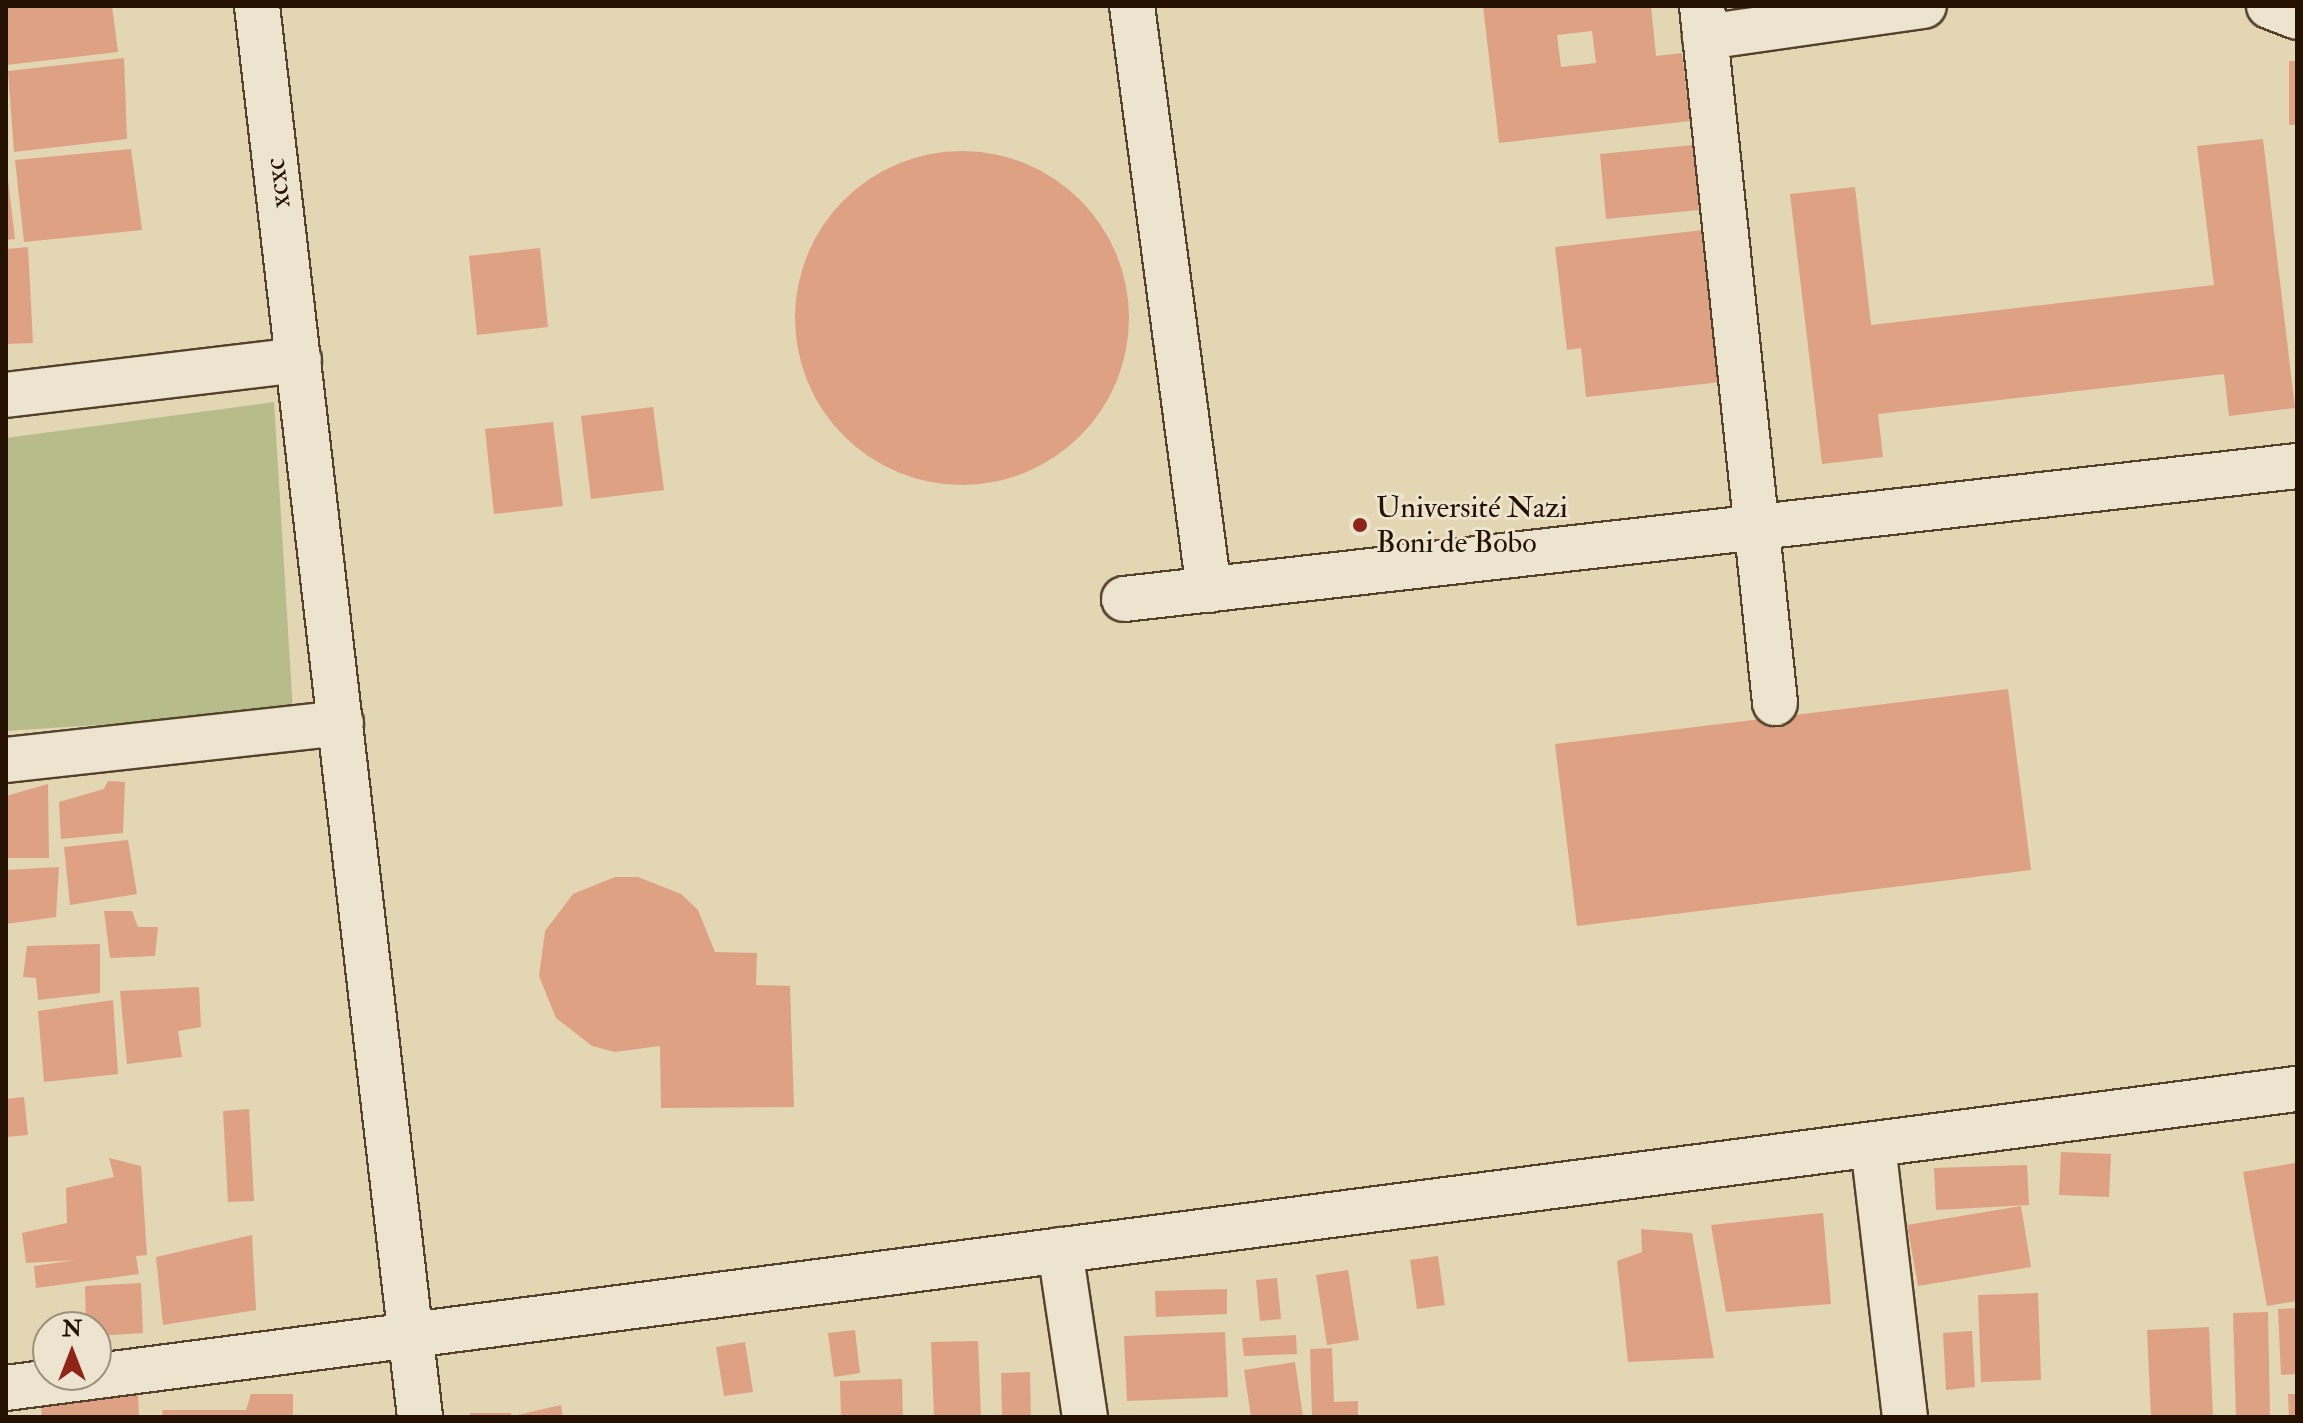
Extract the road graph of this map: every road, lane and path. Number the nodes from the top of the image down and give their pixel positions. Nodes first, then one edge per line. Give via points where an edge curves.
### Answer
1 (257, 6) edge
2 (1132, 6) edge
3 (1924, 6) edge
4 (2269, 6) edge
5 (2297, 17) edge
6 (1704, 22) edge
7 (299, 360) junction
8 (6, 395) edge
9 (2297, 466) edge
10 (1757, 530) junction
11 (1209, 590) junction
12 (1124, 599) dead end
13 (1775, 703) dead end
14 (341, 723) junction
15 (6, 760) edge
16 (2297, 1089) edge
17 (1873, 1145) junction
18 (1060, 1250) junction
19 (411, 1335) junction
20 (6, 1388) edge
21 (420, 1417) edge
22 (1085, 1417) edge
23 (1905, 1417) edge

1 - 7 street, xcxc
2 - 11 street
3 - 6 street
4 - 5 street
6 - 10 street
7 - 8 street
7 - 14 street, xcxc
9 - 10 street
10 - 11 street
10 - 13 street
11 - 12 street
14 - 15 street
14 - 19 street, xcxc
16 - 17 street
17 - 18 street
17 - 23 street
18 - 19 street
18 - 22 street
19 - 20 street
19 - 21 street, xcxc

